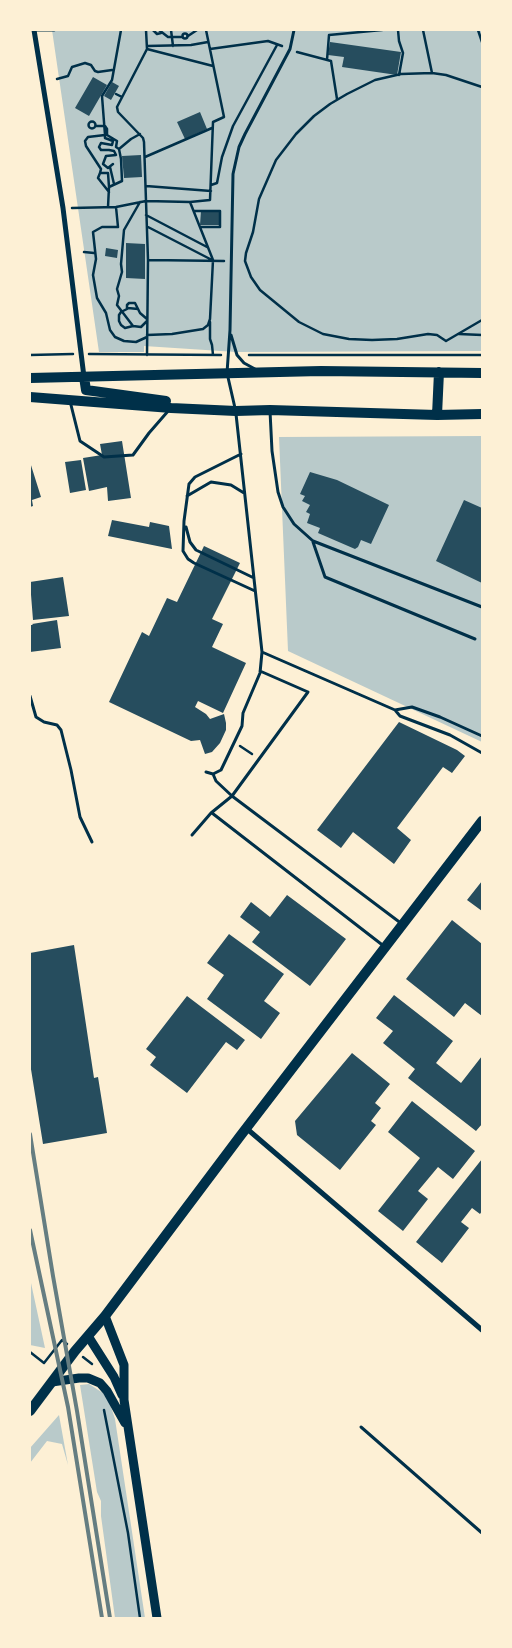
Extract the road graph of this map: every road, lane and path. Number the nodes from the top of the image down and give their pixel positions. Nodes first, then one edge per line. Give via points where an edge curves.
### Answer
1 (34, 30) edge
2 (54, 30) edge
3 (122, 30) edge
4 (146, 30) edge
5 (153, 30) edge
6 (159, 30) edge
7 (171, 30) edge
8 (182, 30) edge
9 (197, 30) edge
10 (206, 30) edge
11 (294, 30) edge
12 (382, 30) edge
13 (398, 30) edge
14 (423, 30) edge
15 (478, 30) edge
16 (162, 33) junction
17 (183, 36) junction
18 (172, 37) junction
19 (208, 42) junction
20 (482, 42) edge
21 (277, 45) dead end
22 (173, 46) junction
23 (147, 48) junction
24 (327, 60) dead end
25 (213, 66) junction
26 (112, 70) junction
27 (432, 73) junction
28 (399, 75) junction
29 (57, 78) dead end
30 (482, 87) edge
31 (116, 94) dead end
32 (122, 97) junction
33 (96, 126) dead end
34 (104, 126) junction
35 (212, 128) junction
36 (140, 134) junction
37 (105, 135) junction
38 (109, 145) junction
39 (119, 149) junction
40 (109, 150) junction
41 (145, 157) junction
42 (113, 164) dead end
43 (110, 167) junction
44 (100, 173) junction
45 (114, 184) junction
46 (211, 185) junction
47 (109, 186) junction
48 (146, 186) junction
49 (211, 191) junction
50 (109, 192) junction
51 (146, 201) junction
52 (140, 202) junction
53 (190, 202) junction
54 (108, 207) junction
55 (116, 207) junction
56 (63, 208) junction
57 (194, 211) junction
58 (146, 215) junction
59 (147, 226) junction
60 (118, 227) junction
61 (200, 227) junction
62 (124, 230) junction
63 (208, 247) junction
64 (84, 252) dead end
65 (94, 253) junction
66 (148, 260) junction
67 (213, 260) junction
68 (231, 261) junction
69 (245, 261) junction
70 (128, 308) junction
71 (138, 309) junction
72 (121, 312) junction
73 (210, 319) junction
74 (148, 320) junction
75 (482, 320) edge
76 (133, 326) junction
77 (230, 330) junction
78 (457, 334) junction
79 (147, 335) junction
80 (482, 335) edge
81 (82, 354) junction
82 (30, 355) edge
83 (147, 355) junction
84 (213, 355) junction
85 (228, 355) junction
86 (237, 355) junction
87 (482, 355) edge
88 (263, 372) junction
89 (439, 372) junction
90 (227, 373) junction
91 (482, 373) edge
92 (84, 377) junction
93 (30, 378) edge
94 (30, 397) edge
95 (69, 400) junction
96 (171, 408) junction
97 (270, 410) junction
98 (236, 411) junction
99 (482, 414) edge
100 (437, 415) junction
101 (241, 454) junction
102 (245, 493) junction
103 (187, 496) junction
104 (184, 521) junction
105 (313, 541) junction
106 (254, 578) junction
107 (256, 592) junction
108 (482, 607) edge
109 (475, 639) dead end
110 (262, 652) junction
111 (260, 671) junction
112 (30, 696) edge
113 (395, 710) junction
114 (482, 736) edge
115 (482, 753) edge
116 (206, 772) dead end
117 (213, 774) junction
118 (232, 796) junction
119 (212, 812) junction
120 (482, 821) edge
121 (192, 835) dead end
122 (92, 842) dead end
123 (402, 924) junction
124 (385, 947) junction
125 (246, 1128) junction
126 (105, 1316) junction
127 (482, 1330) edge
128 (88, 1336) junction
129 (62, 1340) dead end
130 (76, 1351) junction
131 (30, 1352) edge
132 (96, 1368) dead end
133 (52, 1382) junction
134 (124, 1400) junction
135 (103, 1403) dead end
136 (30, 1411) edge
137 (128, 1427) junction
138 (361, 1427) dead end
139 (482, 1533) edge
140 (140, 1618) edge
141 (157, 1618) edge

1 - 2 lane
1 - 56 street
3 - 26 path
4 - 23 path
5 - 16 path via 157,34
6 - 16 path
7 - 18 path
8 - 17 path
9 - 17 path
10 - 19 path
11 - 68 lane via 290,49 239,147 232,184
12 - 24 path via 329,35
13 - 28 path via 403,53
14 - 27 path
15 - 20 path
16 - 18 path
17 - 18 path
18 - 22 path
19 - 22 path
19 - 25 path
21 - 46 path via 233,126 217,183
22 - 23 path
23 - 25 path
23 - 32 path
25 - 35 path via 224,116 213,122
26 - 29 path via 96,72 85,63 72,67 68,76
26 - 34 path via 112,80 102,96
27 - 28 path
27 - 30 path
28 - 69 path via 375,80 338,98 314,116 285,147 259,198
31 - 32 path
32 - 36 path via 117,109
33 - 34 path
34 - 37 path
34 - 39 path via 107,135 117,141
35 - 41 path
35 - 46 path
36 - 39 path
36 - 41 path
37 - 38 path via 113,142
37 - 44 path via 88,137 85,143
38 - 40 path
38 - 40 path via 101,143 99,147
39 - 45 path via 122,181
40 - 43 path via 116,155 105,156 104,166
41 - 48 path
42 - 43 path
43 - 45 path
44 - 47 path via 108,172
44 - 50 path via 98,178
45 - 47 path
46 - 49 path
47 - 50 path
48 - 49 path
48 - 51 path
49 - 53 path via 210,200
50 - 54 path
51 - 52 path
51 - 53 path
51 - 58 path
52 - 55 path
52 - 62 path
53 - 57 path
54 - 55 path
54 - 56 path
55 - 60 path
56 - 81 street
57 - 61 path
57 - 61 path via 220,211 220,227
58 - 59 path
58 - 63 path
59 - 66 path
59 - 67 path
60 - 62 path
60 - 65 path via 102,227 93,232
61 - 63 path
62 - 72 path via 122,272 117,289 117,305
63 - 67 path
64 - 65 path
65 - 79 path via 97,298 113,335 120,340 139,342
66 - 67 path
66 - 74 path
67 - 68 path
67 - 73 path
68 - 69 path
68 - 77 lane
69 - 78 path via 260,290 299,322 323,334 372,340 428,334 446,341
70 - 71 path
70 - 71 path via 127,304 131,302
70 - 72 path
71 - 74 path
72 - 76 path
72 - 76 path via 121,325
73 - 79 path via 208,326 200,330
73 - 84 path
74 - 76 path via 141,327
74 - 79 path
75 - 78 path
77 - 85 lane
77 - 86 lane
78 - 80 path
79 - 83 path
81 - 82 path
81 - 83 path
81 - 92 street
83 - 84 path
84 - 85 path
85 - 90 lane
86 - 87 path
86 - 88 lane via 252,368
88 - 89 main road
88 - 90 main road
89 - 91 main road
89 - 100 main road
90 - 92 main road
90 - 98 lane
92 - 93 main road
92 - 98 main road via 86,390
94 - 95 main road
95 - 96 main road
95 - 96 lane via 80,441 104,457 133,455
96 - 98 main road
97 - 98 main road
97 - 100 main road
97 - 105 lane via 278,492 294,524
98 - 101 lane
99 - 100 main road
101 - 102 lane
101 - 103 lane via 195,477 189,484
102 - 103 lane via 232,485 211,482
102 - 106 lane
103 - 104 lane
104 - 106 lane via 196,550
104 - 107 lane via 183,551 188,558
105 - 108 lane
105 - 109 lane via 325,577
106 - 107 lane
107 - 110 lane
110 - 111 lane
110 - 113 lane
111 - 117 lane via 242,726 221,770
111 - 118 lane via 308,692
112 - 122 lane via 36,717 57,725 61,730 80,817
113 - 114 lane via 412,707
113 - 115 lane via 400,716 450,735
116 - 117 lane
117 - 118 lane
118 - 119 lane
118 - 123 lane
119 - 121 lane
119 - 124 lane
120 - 123 main road
123 - 124 main road
124 - 125 main road
125 - 126 main road
125 - 127 street
126 - 128 main road
126 - 134 main road via 124,1365
128 - 130 main road
128 - 134 main road via 114,1376
129 - 131 path via 44,1363
130 - 132 path
130 - 133 main road
133 - 136 main road
133 - 137 main road via 79,1378 95,1380 104,1387
134 - 137 main road
135 - 140 path via 128,1533
137 - 141 main road
138 - 139 lane

